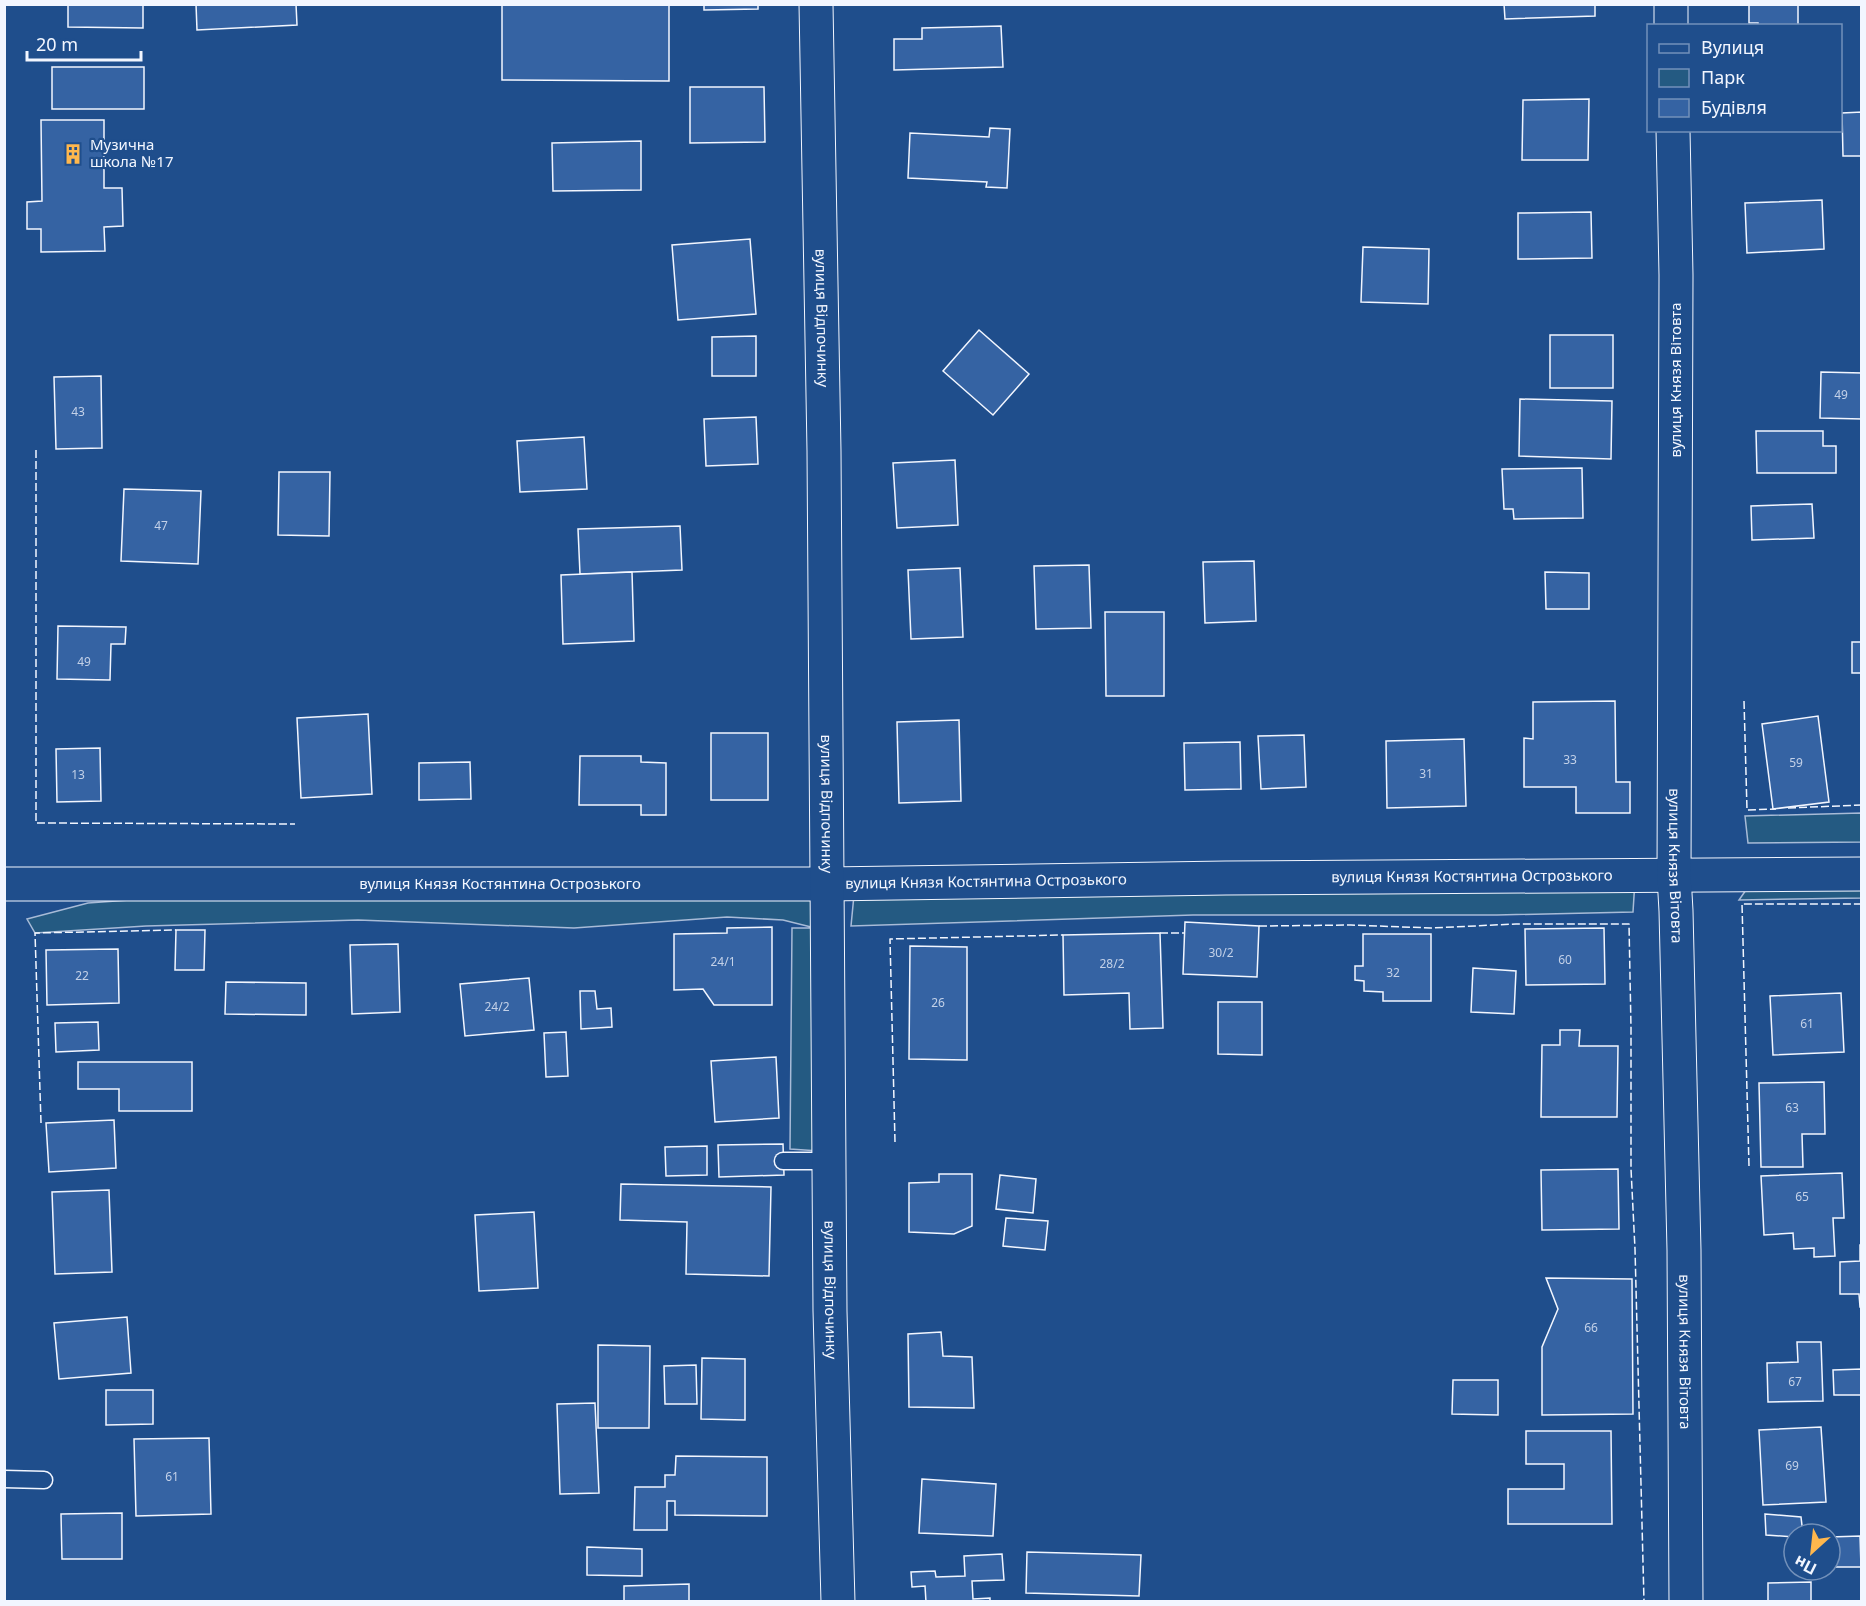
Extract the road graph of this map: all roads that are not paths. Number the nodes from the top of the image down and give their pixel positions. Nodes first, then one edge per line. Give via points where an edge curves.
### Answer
1 (816, 4) edge
2 (1671, 4) edge
3 (1671, 24) edge
4 (1673, 132) edge
5 (1862, 874) edge
6 (1674, 876) junction
7 (4, 884) edge
8 (827, 884) junction
9 (783, 1161) dead end
10 (829, 1161) junction
11 (4, 1479) edge
12 (44, 1480) dead end
13 (838, 1602) edge
14 (1686, 1602) edge

1 - 8 street, вулиця Відпочинку
2 - 3 street
4 - 6 street, вулиця Князя Вітовта
5 - 6 street, вулиця Князя Костянтина Острозького
6 - 8 street, вулиця Князя Костянтина Острозького
6 - 14 street, вулиця Князя Вітовта via 1684,1250
7 - 8 street, вулиця Князя Костянтина Острозького
8 - 10 street, вулиця Відпочинку
9 - 10 lane
10 - 13 street, вулиця Відпочинку
11 - 12 lane

